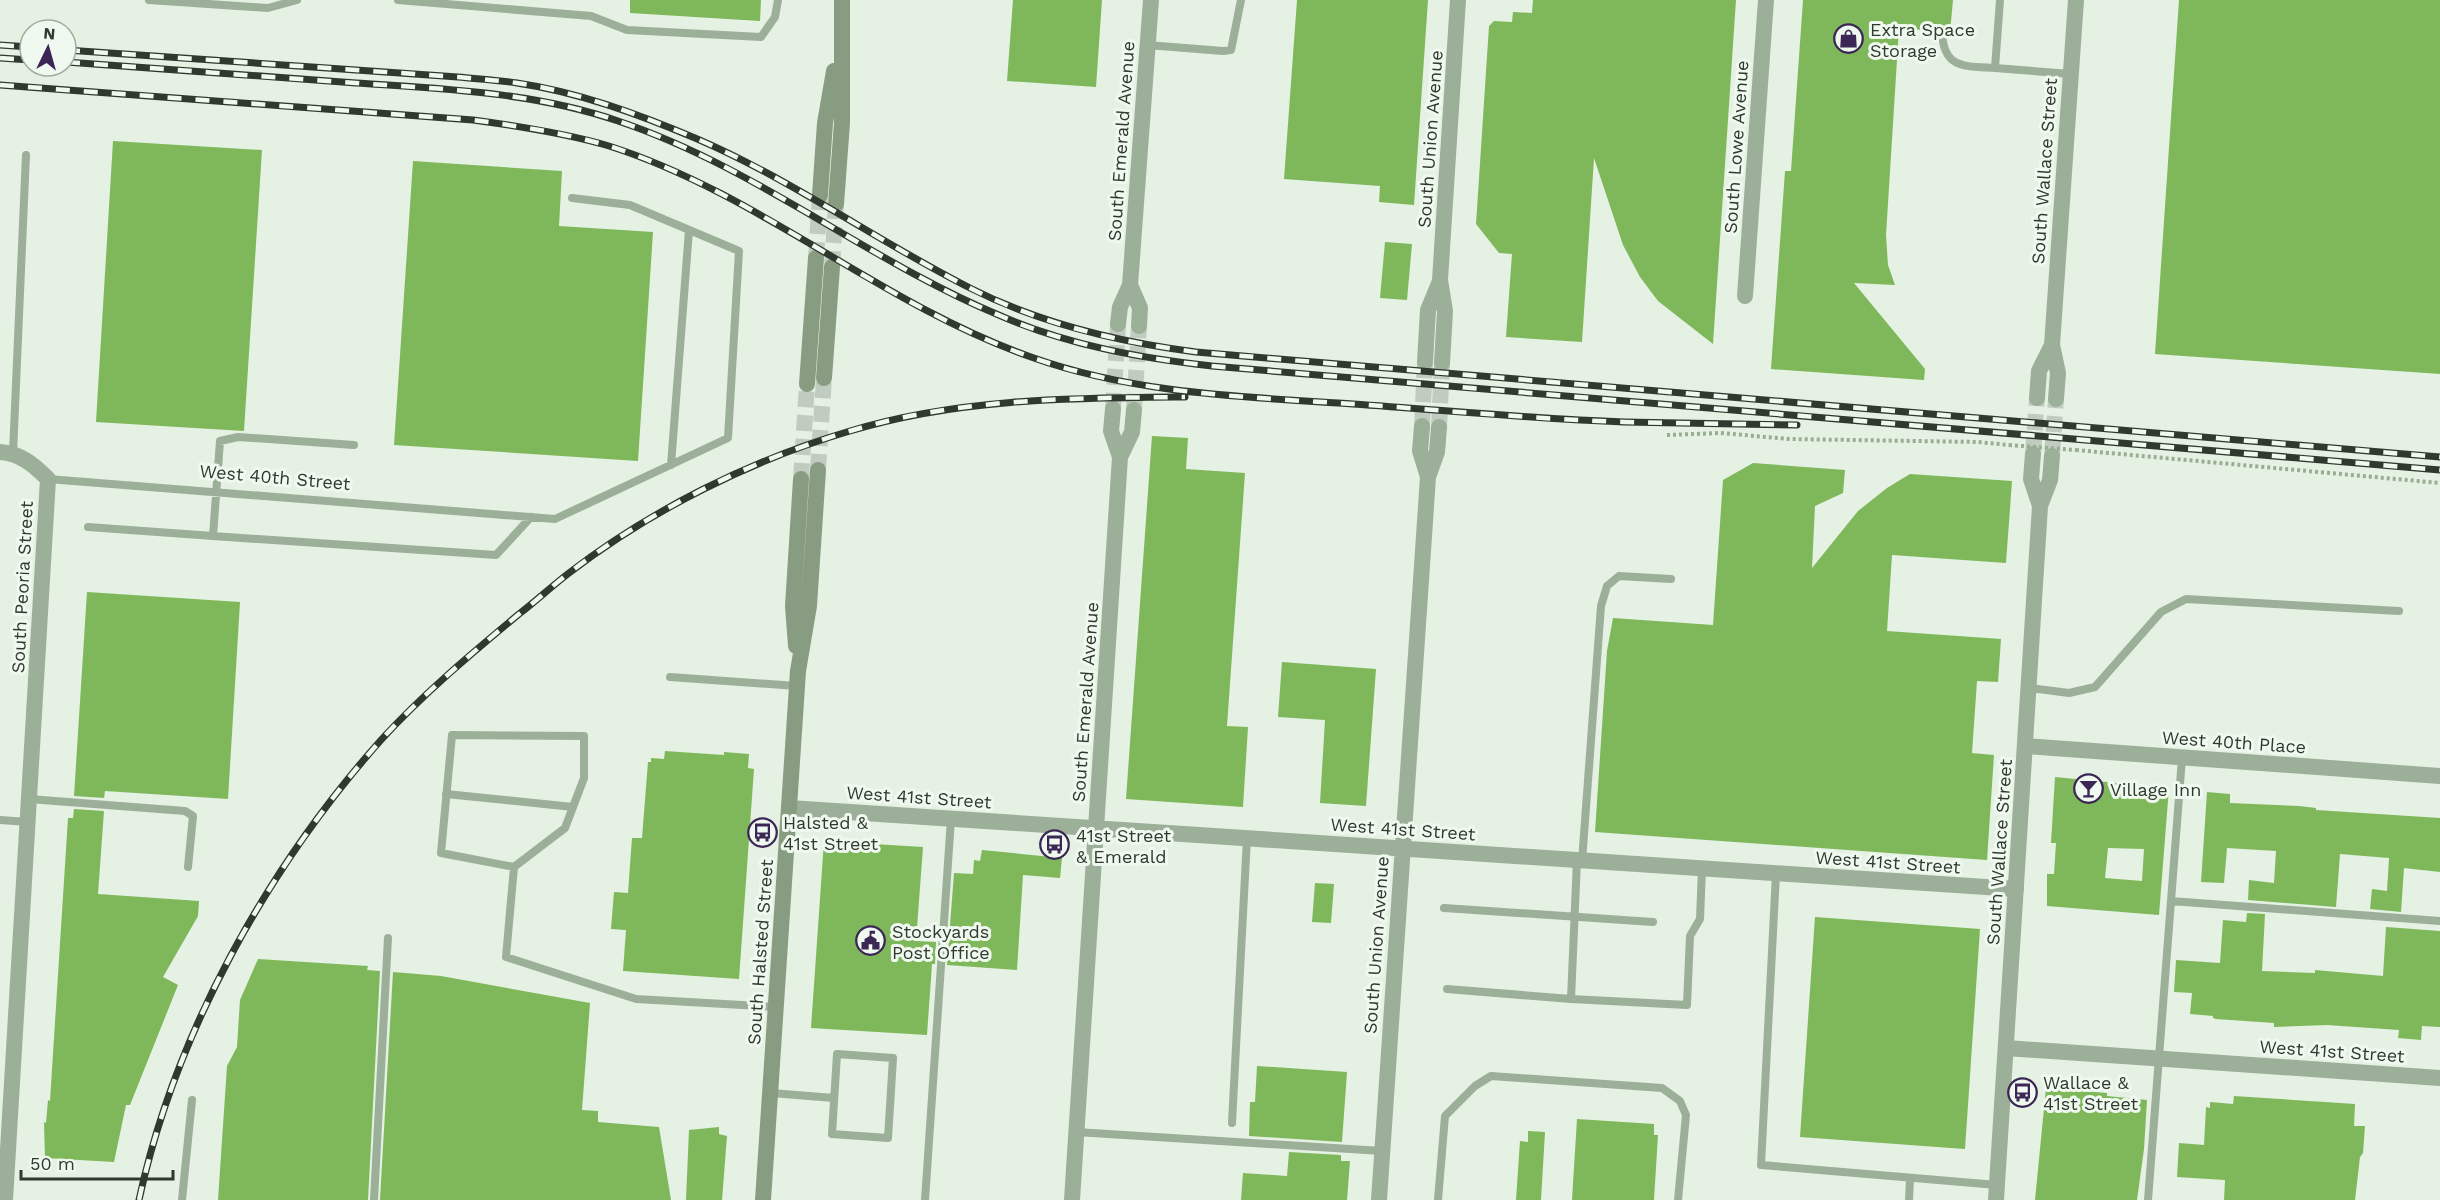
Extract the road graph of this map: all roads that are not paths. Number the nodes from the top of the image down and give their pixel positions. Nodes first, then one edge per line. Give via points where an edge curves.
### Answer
1 (143, 0) edge
2 (149, 0) edge
3 (297, 0) edge
4 (398, 0) edge
5 (778, 0) edge
6 (842, 0) edge
7 (1150, 0) edge
8 (1240, 0) edge
9 (1458, 0) edge
10 (1766, 0) edge
11 (2000, 0) edge
12 (2076, 0) edge
13 (841, 29) junction
14 (1942, 32) dead end
15 (1147, 45) junction
16 (1995, 68) junction
17 (2071, 74) junction
18 (26, 155) dead end
19 (820, 195) tunnel mouth
20 (572, 198) dead end
21 (836, 204) tunnel mouth
22 (689, 230) junction
23 (816, 258) tunnel mouth
24 (832, 267) tunnel mouth
25 (1130, 285) junction
26 (1745, 296) dead end
27 (1118, 324) tunnel mouth
28 (1139, 326) tunnel mouth
29 (2052, 345) junction
30 (1433, 362) tunnel mouth
31 (824, 378) tunnel mouth
32 (807, 384) tunnel mouth
33 (2037, 398) tunnel mouth
34 (2056, 399) tunnel mouth
35 (1113, 409) tunnel mouth
36 (1134, 410) tunnel mouth
37 (1430, 427) tunnel mouth
38 (354, 445) dead end
39 (6, 453) edge
40 (2033, 454) tunnel mouth
41 (2052, 456) tunnel mouth
42 (1120, 457) junction
43 (671, 465) junction
44 (818, 470) tunnel mouth
45 (48, 479) junction
46 (801, 479) tunnel mouth
47 (216, 492) junction
48 (2040, 506) junction
49 (531, 517) junction
50 (88, 527) dead end
51 (213, 536) junction
52 (1671, 579) dead end
53 (2399, 610) dead end
54 (669, 677) dead end
55 (798, 679) junction
56 (2030, 688) junction
57 (2026, 746) junction
58 (2182, 758) junction
59 (2440, 776) edge
60 (446, 794) junction
61 (29, 799) junction
62 (573, 807) junction
63 (789, 808) junction
64 (951, 819) junction
65 (0, 820) edge
66 (28, 822) junction
67 (1097, 828) junction
68 (1247, 838) junction
69 (1402, 849) junction
70 (1580, 860) junction
71 (188, 867) dead end
72 (514, 867) junction
73 (1702, 869) junction
74 (1776, 874) junction
75 (2016, 890) junction
76 (2171, 901) junction
77 (1444, 908) dead end
78 (1575, 916) junction
79 (2440, 921) edge
80 (1653, 922) dead end
81 (388, 938) dead end
82 (1447, 989) dead end
83 (1571, 999) junction
84 (776, 1007) junction
85 (2006, 1048) junction
86 (2159, 1058) junction
87 (2440, 1078) edge
88 (771, 1093) junction
89 (834, 1098) junction
90 (192, 1100) dead end
91 (5, 1106) edge
92 (1232, 1123) dead end
93 (1076, 1132) junction
94 (1382, 1151) junction
95 (1910, 1179) junction
96 (1996, 1193) edge
97 (5, 1200) edge
98 (182, 1200) edge
99 (374, 1200) edge
100 (763, 1200) edge
101 (925, 1200) edge
102 (1072, 1200) edge
103 (1379, 1200) edge
104 (1438, 1200) edge
105 (1678, 1200) edge
106 (1909, 1200) edge
107 (2148, 1200) edge

1 - 2 lane
2 - 3 lane via 268,8
4 - 5 lane via 591,16 627,30 761,37 775,17
6 - 13 main road
7 - 15 street, South Emerald Avenue
8 - 15 lane via 1231,50
9 - 30 street, South Union Avenue via 1440,280 1445,311
10 - 26 street, South Lowe Avenue
11 - 16 lane
12 - 17 street, South Wallace Street
13 - 19 main road via 825,123
13 - 21 main road via 842,123
14 - 16 lane via 1943,46 1954,62 1967,67
15 - 25 street, South Emerald Avenue
16 - 17 lane
17 - 29 street, South Wallace Street
18 - 39 lane
20 - 22 lane via 630,205
22 - 43 lane
22 - 43 lane via 739,251 728,438
23 - 32 main road
24 - 31 main road
25 - 27 street, South Emerald Avenue via 1120,307
25 - 28 street, South Emerald Avenue via 1140,308
29 - 33 street, South Wallace Street via 2039,371
29 - 34 street, South Wallace Street via 2058,373
35 - 42 street, South Emerald Avenue via 1111,431
36 - 42 street, South Emerald Avenue via 1132,432
37 - 69 street, South Union Avenue via 1420,451 1428,477
38 - 47 lane via 238,437 220,441
39 - 45 street via 34,465
40 - 48 street, South Wallace Street via 2031,479
41 - 48 street, South Wallace Street via 2050,480
42 - 67 street, South Emerald Avenue
43 - 49 lane, West 40th Street via 555,519
44 - 55 main road, South Halsted Street via 809,606
45 - 47 lane, West 40th Street
45 - 61 street, South Peoria Street
46 - 55 main road, South Halsted Street via 793,606
47 - 49 lane, West 40th Street
47 - 51 lane
48 - 56 street, South Wallace Street
49 - 51 lane via 496,555
50 - 51 lane
52 - 70 lane via 1619,576 1604,592
53 - 56 lane via 2186,599 2161,612 2096,687 2069,693
54 - 55 lane
55 - 63 main road, South Halsted Street
56 - 57 street, South Wallace Street
57 - 58 street, West 40th Place
57 - 75 street, South Wallace Street
58 - 59 street, West 40th Place
58 - 76 lane
60 - 62 lane
60 - 62 lane via 452,735 584,736 584,778
60 - 72 lane via 441,853
61 - 66 street, South Peoria Street
61 - 71 lane via 185,811 194,816
62 - 72 lane via 565,828
63 - 64 street, West 41st Street
63 - 84 main road, South Halsted Street
64 - 67 street, West 41st Street
64 - 101 lane
65 - 66 lane
66 - 91 street, South Peoria Street
67 - 68 street, West 41st Street
67 - 93 street, South Emerald Avenue
68 - 69 street, West 41st Street
68 - 92 lane
69 - 70 street, West 41st Street
69 - 94 street, South Union Avenue
70 - 73 street, West 41st Street
70 - 78 lane
72 - 84 lane via 506,957 636,999
73 - 74 street, West 41st Street
73 - 83 lane via 1700,919 1690,936 1687,1005
74 - 75 street, West 41st Street
74 - 95 lane via 1761,1165
75 - 85 street, South Wallace Street
76 - 79 lane
76 - 86 lane
77 - 78 lane
78 - 80 lane
78 - 83 lane
81 - 99 lane
82 - 83 lane
84 - 88 main road, South Halsted Street
85 - 86 street, West 41st Street
85 - 96 street, South Wallace Street
86 - 87 street, West 41st Street
86 - 107 lane
88 - 89 lane
88 - 100 main road, South Halsted Street
89 - 89 lane via 837,1054 893,1058 888,1138 832,1134
90 - 98 lane
91 - 97 street, South Peoria Street
93 - 94 lane
93 - 102 street, South Emerald Avenue
94 - 103 street, South Union Avenue
95 - 96 lane
95 - 106 lane
104 - 105 lane via 1445,1116 1491,1076 1662,1088 1680,1101 1686,1115

